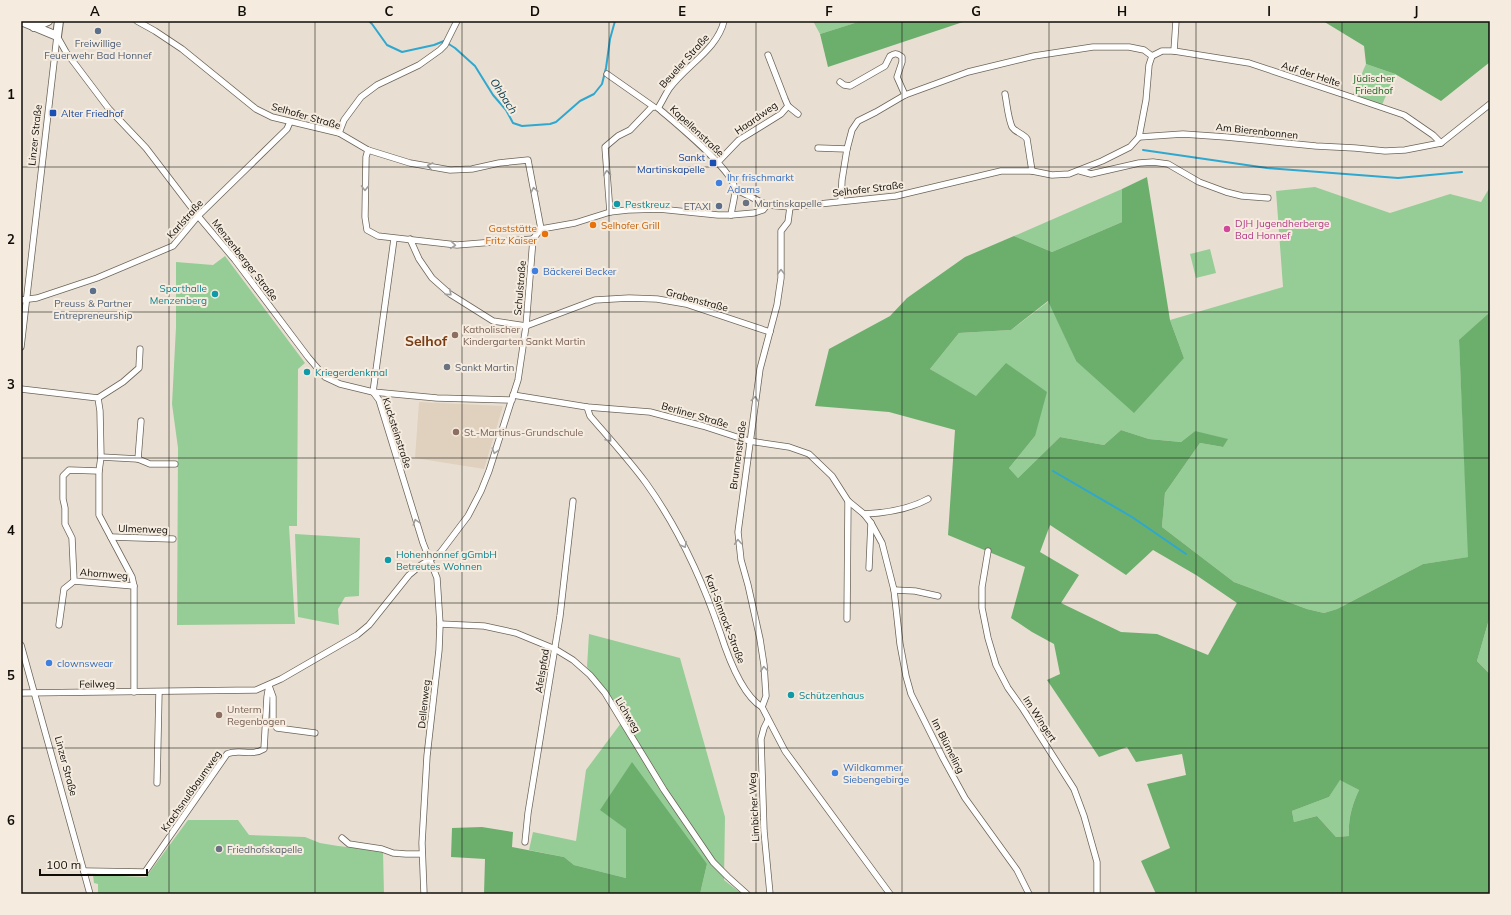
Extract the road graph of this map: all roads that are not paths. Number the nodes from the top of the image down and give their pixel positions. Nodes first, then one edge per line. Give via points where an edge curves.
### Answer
1 (21, 21) edge
2 (48, 21) edge
3 (59, 21) edge
4 (137, 21) edge
5 (457, 21) edge
6 (724, 21) edge
7 (1176, 21) edge
8 (34, 27) junction
9 (56, 36) junction
10 (1174, 51) junction
11 (768, 55) dead end
12 (1152, 56) junction
13 (607, 74) dead end
14 (840, 82) dead end
15 (1005, 94) dead end
16 (905, 95) junction
17 (1490, 104) edge
18 (788, 106) junction
19 (655, 107) junction
20 (798, 114) dead end
21 (290, 122) junction
22 (339, 133) junction
23 (1139, 137) junction
24 (1441, 143) junction
25 (818, 148) dead end
26 (847, 149) junction
27 (368, 150) junction
28 (718, 162) junction
29 (1032, 171) junction
30 (1080, 171) junction
31 (736, 189) junction
32 (1268, 198) dead end
33 (841, 201) junction
34 (767, 205) junction
35 (790, 207) junction
36 (610, 212) junction
37 (731, 215) junction
38 (198, 216) junction
39 (541, 229) junction
40 (394, 239) junction
41 (410, 239) junction
42 (532, 239) junction
43 (24, 300) edge
44 (526, 326) junction
45 (770, 332) junction
46 (21, 348) edge
47 (140, 349) dead end
48 (21, 389) edge
49 (373, 392) junction
50 (98, 398) junction
51 (512, 398) junction
52 (586, 407) junction
53 (141, 421) dead end
54 (749, 441) junction
55 (100, 457) junction
56 (138, 459) junction
57 (175, 464) dead end
58 (99, 471) junction
59 (928, 499) dead end
60 (573, 502) dead end
61 (848, 502) junction
62 (864, 514) junction
63 (871, 523) junction
64 (111, 537) junction
65 (173, 539) dead end
66 (988, 551) dead end
67 (429, 559) junction
68 (869, 568) dead end
69 (74, 581) junction
70 (134, 586) junction
71 (894, 590) junction
72 (938, 596) dead end
73 (847, 619) dead end
74 (440, 624) junction
75 (59, 625) dead end
76 (21, 645) edge
77 (555, 649) junction
78 (268, 686) junction
79 (134, 692) junction
80 (159, 692) junction
81 (21, 693) edge
82 (35, 694) junction
83 (762, 707) junction
84 (768, 720) junction
85 (314, 733) dead end
86 (157, 783) dead end
87 (342, 838) dead end
88 (526, 842) dead end
89 (422, 854) junction
90 (84, 871) junction
91 (1098, 893) edge
92 (90, 894) edge
93 (424, 894) edge
94 (747, 894) edge
95 (770, 894) edge
96 (890, 894) edge
97 (1029, 894) edge

1 - 8 main road
2 - 8 main road
3 - 9 main road, Linzer Straße
4 - 21 street, Selhofer Straße via 182,50 256,109
5 - 22 street via 446,42 419,65 377,85 361,97 344,120
6 - 19 street, Beueler Straße via 714,42
7 - 10 street
8 - 9 main road
9 - 38 street, Menzenberger Straße via 109,109 146,148
9 - 43 street, Linzer Straße
10 - 12 street, Auf der Helte via 1162,51
10 - 24 street, Auf der Helte via 1250,63 1404,115
11 - 18 street, Haardweg
12 - 16 street via 1144,50 1093,47 1034,56 968,72
12 - 23 street
13 - 19 street
14 - 16 street via 850,86 885,66 890,56 899,54 902,62 897,78
15 - 29 street via 1013,127 1027,139
16 - 26 street via 858,121 852,130
17 - 24 street
18 - 20 street, Haardweg
18 - 28 street, Haardweg via 781,114 739,140
19 - 28 street, Kapellenstraße
36 -> 19 street, Beueler Straße via 605,147 630,130
21 - 22 street, Selhofer Straße
21 - 38 street, Karlstraße via 287,129
22 - 27 street, Selhofer Straße
23 - 24 street, Am Bierenbonnen via 1183,134 1385,151
23 - 30 street via 1130,147
25 - 26 street
26 - 33 street
39 -> 27 street via 528,160 499,163 472,170 450,170 410,163
27 -> 40 street via 365,202 367,230 378,236
28 - 31 street, Kapellenstraße
29 - 30 street, Selhofer Straße via 1052,175
29 - 33 street, Selhofer Straße via 1001,171 896,196
30 - 32 street, Selhofer Straße via 1091,174 1153,162 1173,167 1199,182 1226,192
31 - 34 street
31 - 37 street
33 - 35 street, Selhofer Straße
34 - 35 street, Selhofer Straße
34 - 37 street, Selhofer Straße via 759,212
45 -> 35 street, Brunnenstraße via 782,278 780,232 788,222
36 - 37 street, Selhofer Straße via 660,209
36 - 39 street, Selhofer Straße via 575,223
38 - 43 street, Karlstraße via 173,246 97,278
38 - 49 street, Menzenberger Straße via 325,378
39 - 42 street
40 - 41 street
40 - 49 street, Kucksteinstraße
41 -> 42 street via 457,246
41 -> 44 street via 432,278 450,294 493,321
42 - 44 street, Schulstraße
43 - 46 street, Linzer Straße
44 - 45 street, Grabenstraße via 595,300 629,298 686,304
44 - 51 street, Schulstraße via 518,380
54 -> 45 street, Brunnenstraße via 760,369
47 - 50 street via 139,368
48 - 50 street
49 - 51 street, Menzenberger Straße via 437,398
67 -> 49 street, Kucksteinstraße via 380,406
50 - 55 street
51 - 52 street, Menzenberger Straße
51 -> 67 street, Schulstraße via 481,491 455,534 440,553
52 - 54 street, Berliner Straße via 650,412
52 -> 83 street, Karl-Simrock-Straße via 590,416 646,482 668,516 701,579 734,668 748,694
53 - 56 street
54 - 61 street, Berliner Straße via 789,447 810,454 832,476
83 -> 54 street, Brunnenstraße via 766,689 763,659 741,560 738,532
55 - 56 street
55 - 58 street
56 - 57 street via 150,464
58 - 64 street via 99,515
58 - 69 street, Ahornweg via 69,470 62,476 65,524 72,538
59 - 62 street via 902,510
60 - 77 street, Afelspfad
61 - 62 street, Berliner Straße
61 - 73 street
62 - 63 street, Im Blümeling
63 - 68 street
63 - 71 street, Im Blümeling via 882,543
64 - 65 street, Ulmenweg
64 - 70 street via 132,577
66 - 91 street, Im Wingert via 982,587 982,608 996,665 1008,688 1074,788 1092,839 1097,862
67 - 74 street, Dellenweg via 438,578
67 - 78 street via 409,575 369,625
69 - 70 street, Ahornweg
69 - 75 street, Ahornweg via 64,589
70 - 79 street
71 - 72 street
71 - 97 street, Im Blümeling via 900,644 912,694 962,791 1017,870
74 - 77 street, Lichweg via 484,626 516,633
74 - 89 street, Dellenweg via 427,756
76 - 82 street, Linzer Straße
77 - 88 street, Afelspfad via 528,813
77 - 94 street, Lichweg via 573,660 605,693 664,790 713,862
78 - 80 street, Feilweg via 248,690
78 - 85 street via 273,697 273,723 277,728
78 - 90 street, Krachsnußbaumweg via 264,749 257,753 227,754 145,872
79 - 80 street, Feilweg
79 - 82 street, Feilweg
80 - 86 street
81 - 82 street, Feilweg
82 - 90 street, Linzer Straße
83 - 84 street, Karl-Simrock-Straße
84 - 95 street, Limbicher Weg via 761,739 764,831
84 - 96 street, Karl-Simrock-Straße via 785,751
87 - 89 street via 350,844 382,848 393,853
89 - 93 street, Dellenweg
90 - 92 street, Linzer Straße

